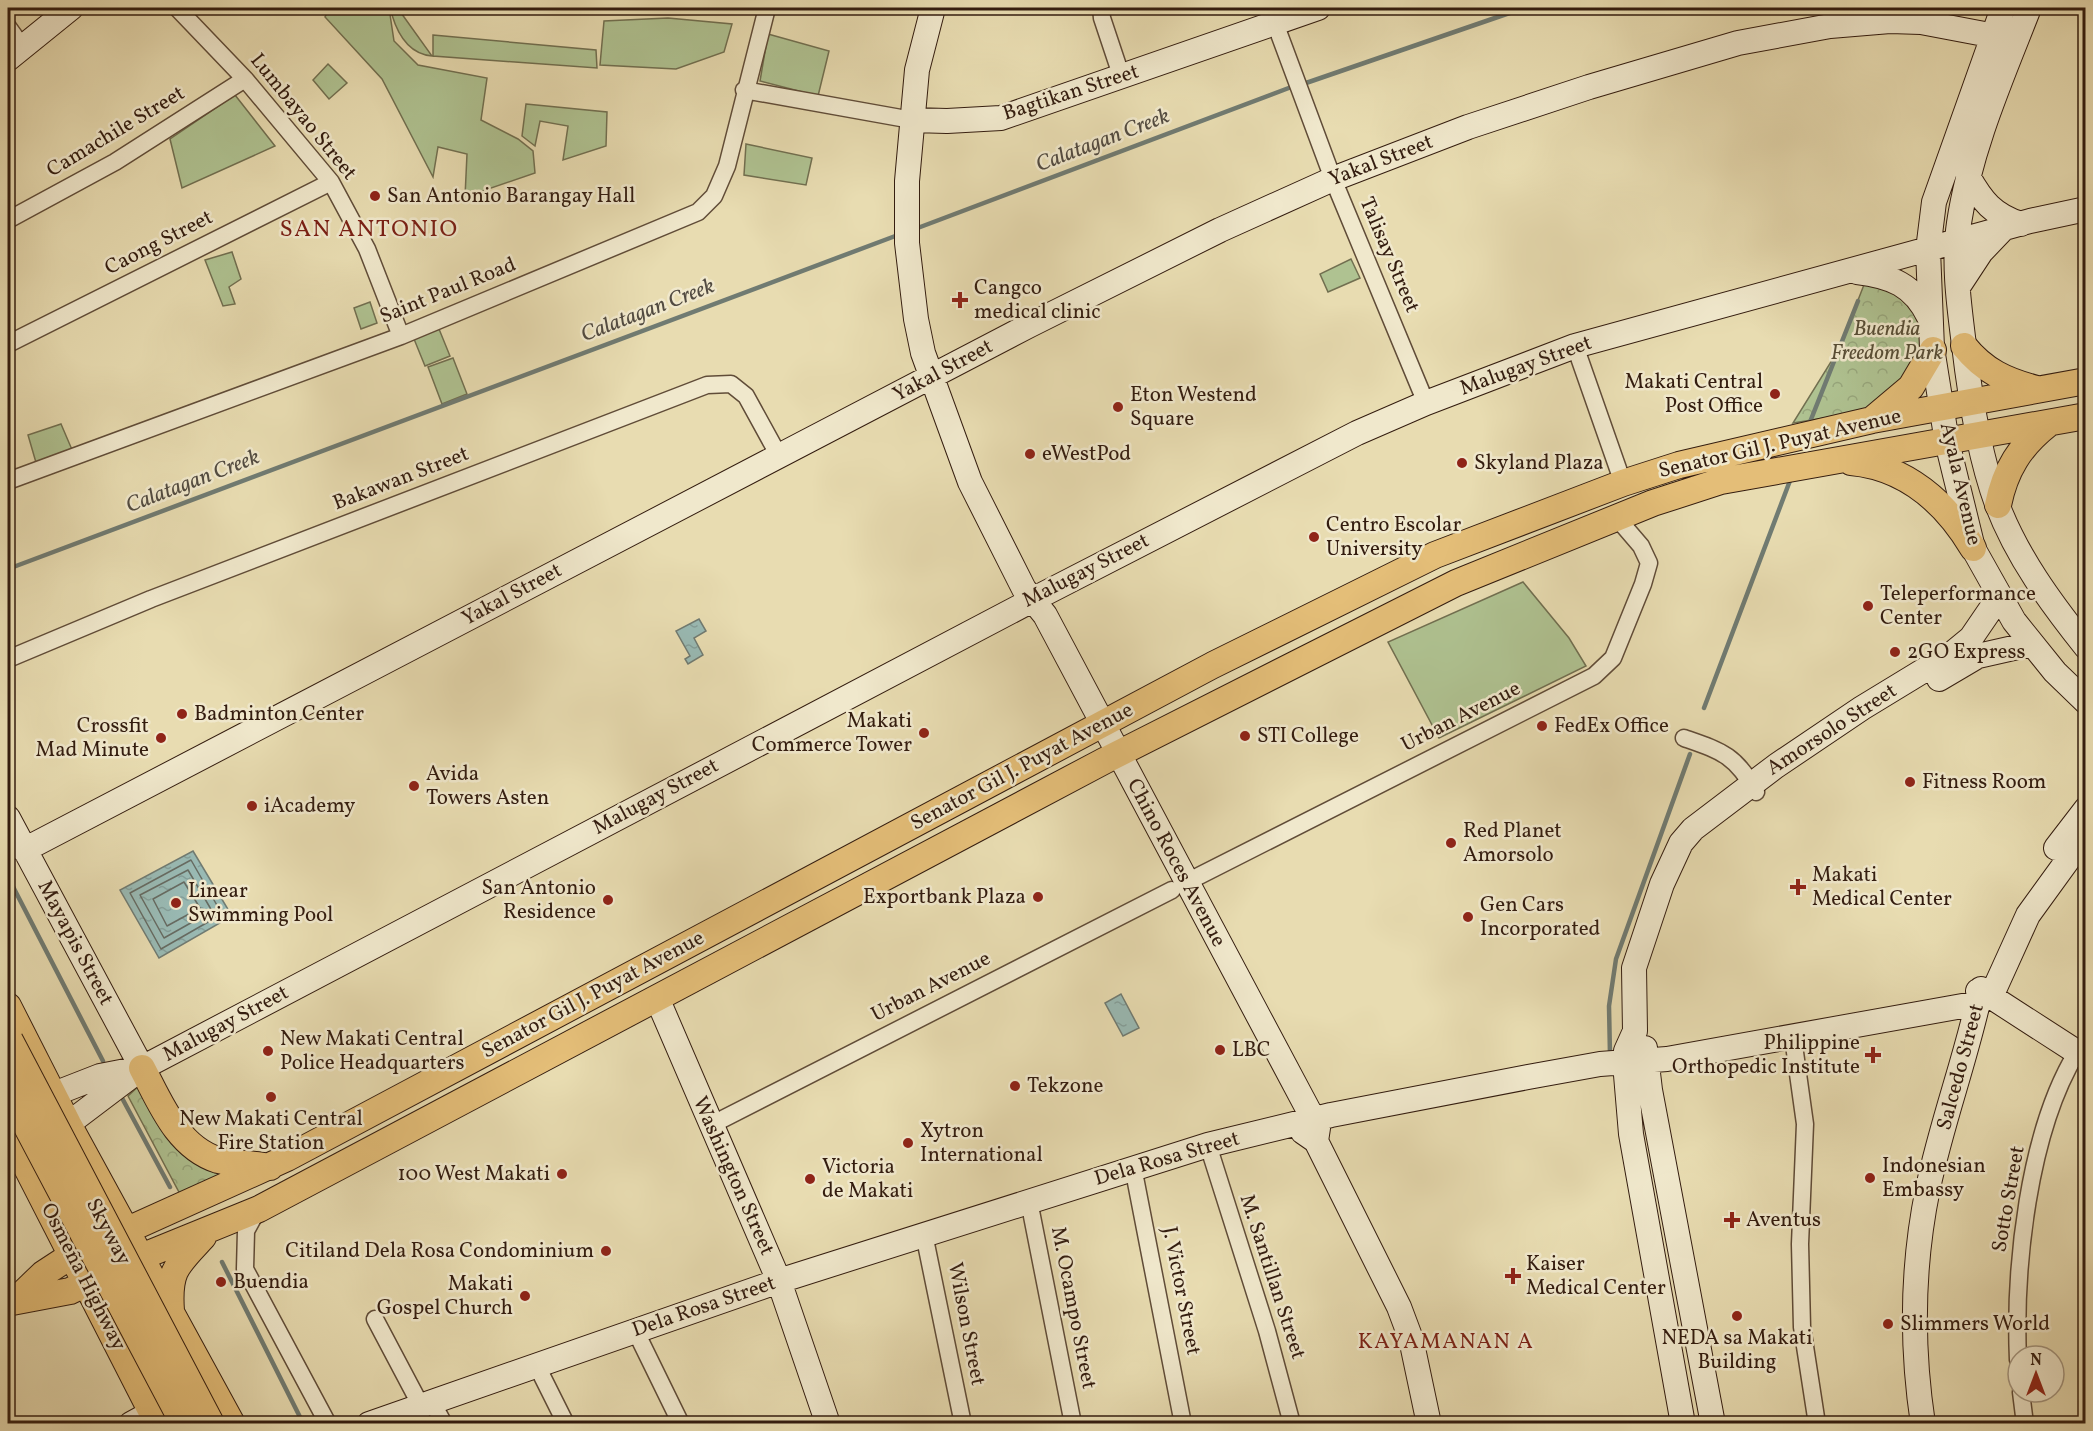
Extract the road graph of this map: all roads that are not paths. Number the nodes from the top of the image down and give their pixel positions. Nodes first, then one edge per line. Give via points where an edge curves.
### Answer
1 (71, 8) edge
2 (177, 8) edge
3 (766, 8) edge
4 (933, 8) edge
5 (1101, 8) edge
6 (1318, 8) edge
7 (2004, 8) edge
8 (2029, 8) edge
9 (1275, 23) junction
10 (8, 27) edge
11 (2005, 38) junction
12 (15, 53) edge
13 (1122, 78) junction
14 (245, 79) junction
15 (744, 90) junction
16 (912, 120) junction
17 (1968, 176) junction
18 (1333, 179) junction
19 (331, 182) junction
20 (2085, 209) edge
21 (8, 220) edge
22 (2012, 227) junction
23 (1957, 242) junction
24 (1928, 250) junction
25 (1848, 271) junction
26 (1958, 287) junction
27 (1930, 319) junction
28 (401, 336) junction
29 (8, 344) edge
30 (1575, 346) junction
31 (1964, 346) junction
32 (1933, 350) junction
33 (932, 376) junction
34 (2085, 381) edge
35 (2043, 390) junction
36 (1973, 401) junction
37 (1426, 403) junction
38 (1942, 408) junction
39 (2085, 416) edge
40 (1872, 420) junction
41 (2048, 424) junction
42 (1980, 435) junction
43 (1947, 442) junction
44 (779, 456) junction
45 (1833, 460) junction
46 (8, 481) edge
47 (1623, 483) junction
48 (1998, 505) junction
49 (1617, 518) junction
50 (1973, 548) junction
51 (1028, 597) junction
52 (1999, 597) junction
53 (2031, 644) junction
54 (2085, 646) edge
55 (8, 659) edge
56 (2085, 702) edge
57 (1096, 728) junction
58 (1684, 738) dead end
59 (1111, 758) junction
60 (1734, 760) junction
61 (1776, 766) junction
62 (1755, 790) junction
63 (2085, 809) edge
64 (8, 818) edge
65 (2085, 835) edge
66 (24, 850) junction
67 (1179, 886) junction
68 (1983, 997) junction
69 (657, 998) junction
70 (8, 1006) edge
71 (1793, 1038) junction
72 (8, 1041) edge
73 (1636, 1051) junction
74 (2081, 1055) edge
75 (142, 1068) junction
76 (8, 1087) edge
77 (52, 1093) junction
78 (8, 1113) edge
79 (68, 1124) junction
80 (711, 1125) junction
81 (1309, 1128) junction
82 (12, 1141) edge
83 (1208, 1145) junction
84 (270, 1167) junction
85 (1133, 1167) junction
86 (1029, 1200) junction
87 (258, 1209) junction
88 (126, 1230) junction
89 (209, 1230) junction
90 (924, 1234) junction
91 (72, 1255) junction
92 (141, 1257) junction
93 (779, 1281) junction
94 (87, 1283) junction
95 (12, 1302) edge
96 (171, 1314) junction
97 (375, 1319) dead end
98 (636, 1332) junction
99 (2018, 1344) edge
100 (537, 1366) junction
101 (426, 1404) junction
102 (2022, 1404) edge
103 (147, 1420) edge
104 (186, 1424) edge
105 (209, 1424) edge
106 (232, 1424) edge
107 (328, 1424) edge
108 (369, 1424) edge
109 (444, 1424) edge
110 (566, 1424) edge
111 (681, 1424) edge
112 (828, 1424) edge
113 (963, 1424) edge
114 (1073, 1424) edge
115 (1183, 1424) edge
116 (1292, 1424) edge
117 (1429, 1424) edge
118 (1683, 1424) edge
119 (1713, 1424) edge
120 (1817, 1424) edge
121 (1923, 1424) edge
122 (2025, 1424) edge

1 - 12 street
2 - 14 street, Lumbayao Street
3 - 15 street, Saint Paul Road
4 - 16 street, Chino Roces Avenue via 916,70
5 - 13 street
6 - 9 street, Bagtikan Street
7 - 11 street
8 - 11 street
9 - 13 street, Bagtikan Street
9 - 18 street, Talisay Street
10 - 12 street
11 - 17 street, Ayala Avenue
11 - 18 street, Yakal Street via 1921,22 1890,21 1830,26 1738,43 1491,119
11 - 24 street, Ayala Avenue via 1934,202
13 - 16 street, Bagtikan Street via 1001,118
14 - 19 street, Lumbayao Street
14 - 21 street, Camachile Street via 114,162
15 - 16 street, Bagtikan Street
15 - 28 street, Saint Paul Road via 727,165 714,196 698,212
16 - 33 street, Chino Roces Avenue via 906,231 922,353
17 - 22 street via 1982,201
17 - 23 street, Ayala Avenue
18 - 33 street, Yakal Street via 1220,230
18 - 37 street, Talisay Street
19 - 28 street, Lumbayao Street via 367,249
19 - 29 street, Caong Street
20 - 22 street, Malugay Street
22 - 23 street, Malugay Street
22 - 26 street via 1981,252
23 - 24 street, Malugay Street
23 - 26 street, Ayala Avenue
24 - 25 street, Malugay Street
24 - 27 street, Ayala Avenue
25 - 27 street via 1879,274 1902,283 1923,303
25 - 30 street, Malugay Street
26 - 31 street, Ayala Avenue
27 - 32 street, Ayala Avenue
28 - 46 street, Saint Paul Road
30 - 37 street, Malugay Street
30 - 47 street
31 - 35 main road via 1991,373
31 - 36 street, Ayala Avenue
32 - 38 street, Ayala Avenue
32 - 40 main road via 1911,387
33 - 44 street, Yakal Street
33 - 51 street, Chino Roces Avenue via 970,482
34 - 35 main road, Senator Gil J. Puyat Avenue
35 - 36 main road, Senator Gil J. Puyat Avenue
36 - 38 main road, Senator Gil J. Puyat Avenue
36 - 42 street, Ayala Avenue
37 - 51 street, Malugay Street via 1357,433
38 - 40 main road, Senator Gil J. Puyat Avenue
38 - 43 street, Ayala Avenue
39 - 41 main road, Senator Gil J. Puyat Avenue
40 - 47 main road, Senator Gil J. Puyat Avenue via 1726,452
41 - 42 main road, Senator Gil J. Puyat Avenue
41 - 48 main road via 2019,451 2002,486
42 - 43 main road, Senator Gil J. Puyat Avenue
42 - 48 street, Ayala Avenue
43 - 45 main road, Senator Gil J. Puyat Avenue
43 - 50 street, Ayala Avenue
44 - 55 street, Bakawan Street via 746,396 731,384 707,385 162,595
44 - 66 street, Yakal Street
45 - 49 main road, Senator Gil J. Puyat Avenue via 1721,481
45 - 50 main road via 1891,471 1917,485 1959,524
47 - 57 main road, Senator Gil J. Puyat Avenue via 1435,555
48 - 54 street, Ayala Avenue via 2032,575
49 - 59 main road, Senator Gil J. Puyat Avenue via 1456,583
49 - 67 street, Urban Avenue via 1641,546 1648,563 1613,658 1594,676
50 - 52 street, Ayala Avenue
51 - 57 street, Chino Roces Avenue
51 - 75 street, Malugay Street
52 - 53 street, Ayala Avenue
52 - 61 street, Amorsolo Street via 1971,638 1954,652
53 - 56 street, Ayala Avenue
53 - 62 street, Amorsolo Street via 1978,656
57 - 59 street, Chino Roces Avenue
57 - 84 main road, Senator Gil J. Puyat Avenue
58 - 60 street via 1717,749
59 - 67 street, Chino Roces Avenue
59 - 69 main road, Senator Gil J. Puyat Avenue
60 - 61 street via 1757,769
60 - 62 street
61 - 62 street, Amorsolo Street
62 - 73 street, Amorsolo Street via 1670,868 1634,968
63 - 68 street, Salcedo Street via 2015,910 1989,964
64 - 66 street, Mayapis Street
65 - 68 street, Salcedo Street via 2028,915
66 - 75 street, Mayapis Street
67 - 80 street, Urban Avenue
67 - 81 street, Chino Roces Avenue
68 - 71 street, Dela Rosa Street
68 - 73 street, Dela Rosa Street via 1953,992
68 - 74 street
68 - 121 street, Salcedo Street via 1928,1187 1917,1261 1913,1320
69 - 80 street, Washington Street
69 - 87 main road, Senator Gil J. Puyat Avenue
70 - 77 main road
71 - 73 street, Dela Rosa Street
71 - 120 street via 1805,1124 1800,1244 1802,1327
72 - 105 highway, Skyway, bridge
73 - 81 street, Dela Rosa Street via 1594,1065
73 - 118 street, Amorsolo Street via 1630,1134
73 - 119 street, Amorsolo Street
74 - 99 street, Sotto Street via 2052,1105 2029,1201 2020,1269
75 - 77 street, Malugay Street via 100,1076
75 - 79 street, Malugay Street
75 - 84 main road via 174,1127 198,1150 219,1160
76 - 104 highway, Skyway, bridge
77 - 78 street, Malugay Street
77 - 79 main road
79 - 82 street, Malugay Street
79 - 88 main road
80 - 93 street, Washington Street
81 - 83 street, Dela Rosa Street
81 - 117 street, Chino Roces Avenue via 1399,1307 1411,1339
82 - 91 main road, Osmeña Highway
83 - 85 street, Dela Rosa Street
83 - 116 street, M. Santillan Street
84 - 88 main road, Senator Gil J. Puyat Avenue
85 - 86 street, Dela Rosa Street
85 - 115 street, J. Victor Street
86 - 90 street, Dela Rosa Street
86 - 114 street, M. Ocampo Street
87 - 89 main road, Senator Gil J. Puyat Avenue
87 - 107 street via 246,1231 245,1269
88 - 91 main road, Senator Gil J. Puyat Avenue
88 - 92 main road
89 - 92 main road, Senator Gil J. Puyat Avenue
89 - 96 main road via 172,1272
90 - 93 street, Dela Rosa Street
90 - 113 street, Wilson Street
91 - 94 main road, Osmeña Highway
91 - 95 main road, Senator Gil J. Puyat Avenue
92 - 94 main road, Senator Gil J. Puyat Avenue
92 - 96 main road
93 - 98 street, Dela Rosa Street
93 - 112 street, Washington Street
94 - 95 main road, Senator Gil J. Puyat Avenue via 53,1296
94 - 103 main road, Osmeña Highway
96 - 106 main road
97 - 101 street
98 - 100 street, Dela Rosa Street
98 - 111 street
100 - 101 street, Dela Rosa Street
100 - 110 street
101 - 108 street, Dela Rosa Street
101 - 109 street
102 - 122 street

